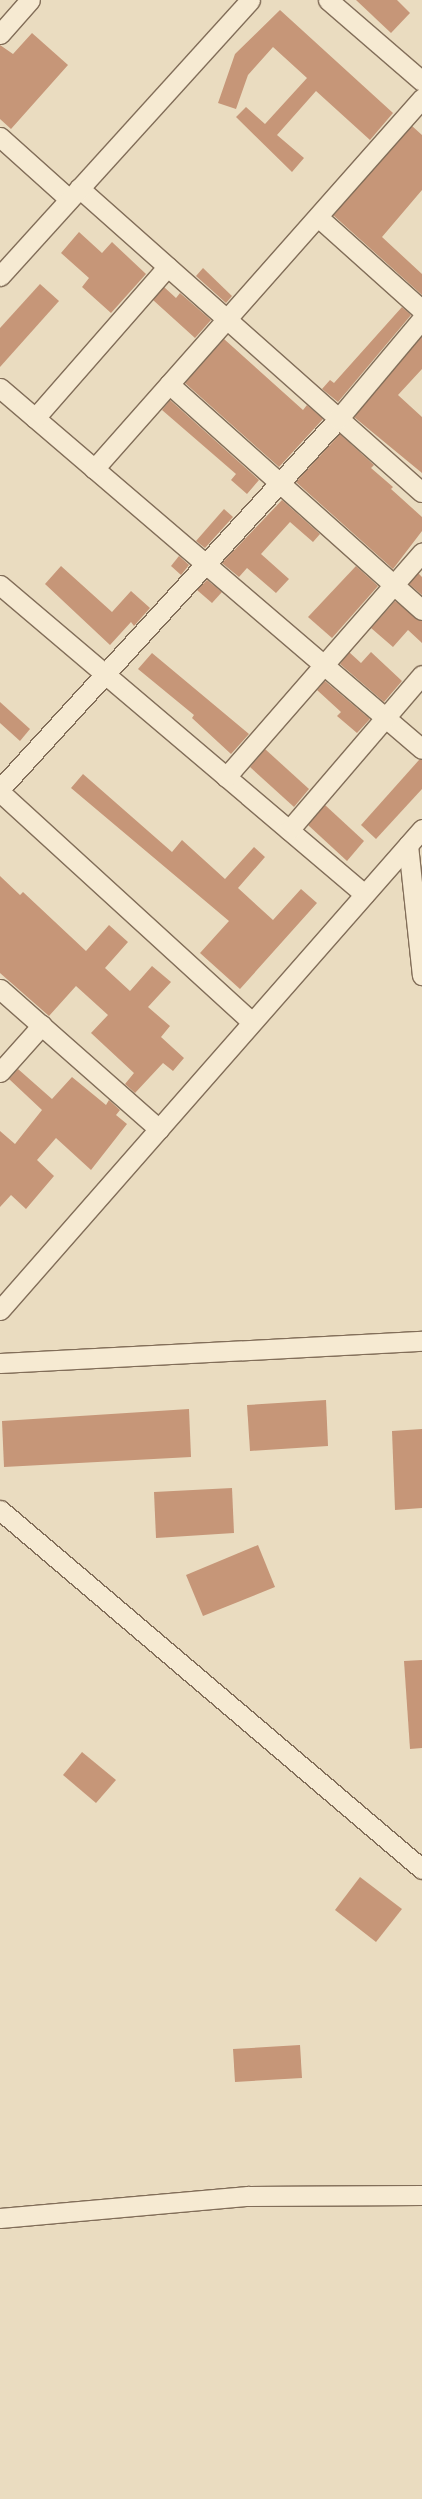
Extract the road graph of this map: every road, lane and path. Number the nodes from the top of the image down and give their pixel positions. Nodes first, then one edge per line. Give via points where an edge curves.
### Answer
1 (30, 0) edge
2 (250, 0) edge
3 (328, 0) edge
4 (0, 34) edge
5 (422, 81) edge
6 (422, 98) edge
7 (0, 137) edge
8 (74, 194) junction
9 (318, 217) junction
10 (167, 267) junction
11 (0, 276) edge
12 (422, 310) edge
13 (422, 319) edge
14 (227, 320) junction
15 (169, 384) junction
16 (0, 388) edge
17 (35, 418) junction
18 (338, 419) junction
19 (94, 469) junction
20 (279, 483) junction
21 (422, 492) edge
22 (422, 552) edge
23 (205, 564) junction
24 (0, 585) edge
25 (394, 586) junction
26 (422, 610) edge
27 (325, 666) junction
28 (103, 672) junction
29 (422, 675) edge
30 (386, 718) junction
31 (422, 749) edge
32 (226, 777) junction
33 (0, 790) edge
34 (422, 829) edge
35 (289, 830) junction
36 (408, 845) junction
37 (365, 894) junction
38 (422, 975) edge
39 (0, 989) edge
40 (252, 1022) junction
41 (42, 1026) junction
42 (0, 1072) edge
43 (159, 1129) junction
44 (0, 1310) edge
45 (422, 1341) edge
46 (0, 1363) edge
47 (0, 1510) edge
48 (422, 1869) edge
49 (422, 2195) edge
50 (0, 2218) edge

1 - 4 street
2 - 8 street
3 - 5 street
6 - 9 street
7 - 8 street
8 - 10 street
8 - 11 street
9 - 12 street
9 - 14 street
10 - 14 street
10 - 17 street
13 - 18 street
14 - 15 street
14 - 18 street
15 - 19 street
15 - 20 street
16 - 17 street
17 - 19 street
18 - 20 street
18 - 21 street
19 - 23 street
20 - 23 street
20 - 25 street
22 - 25 street
23 - 27 street
23 - 28 street
24 - 28 street
25 - 26 street
25 - 27 street
27 - 30 street
27 - 32 street
28 - 32 street
28 - 33 street
29 - 30 street
30 - 31 street
30 - 35 street
32 - 35 street
33 - 40 street
34 - 36 street
35 - 37 street
36 - 37 street
36 - 38 street
37 - 40 street
39 - 41 street
40 - 43 street
41 - 42 street
41 - 43 street
43 - 44 street
45 - 46 street
47 - 48 street
49 - 50 street via 248,2196

